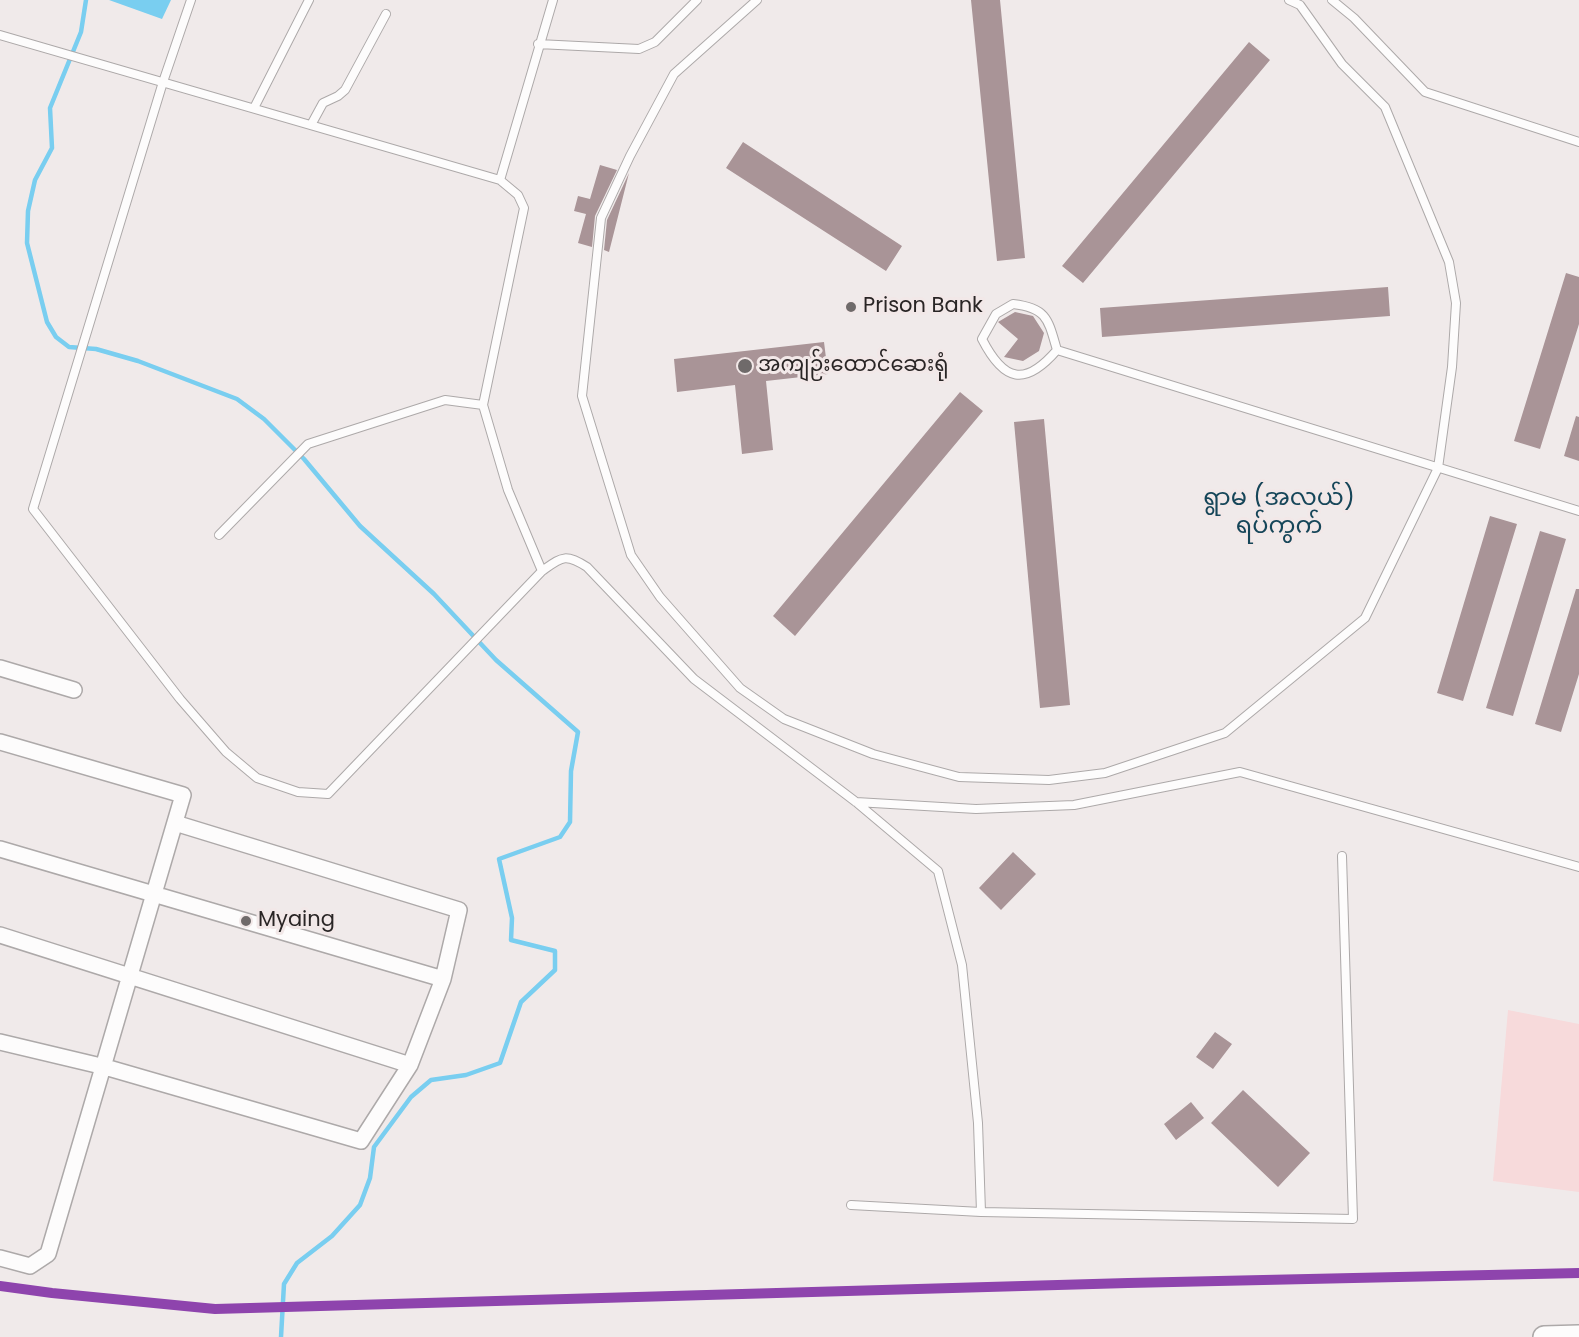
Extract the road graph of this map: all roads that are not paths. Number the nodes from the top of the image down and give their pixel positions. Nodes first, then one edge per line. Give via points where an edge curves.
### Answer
1 (191, 0) edge
2 (309, 0) edge
3 (553, 0) edge
4 (697, 0) edge
5 (757, 0) edge
6 (1289, 0) edge
7 (1332, 0) edge
8 (386, 14) dead end
9 (0, 35) edge
10 (538, 44) junction
11 (163, 82) junction
12 (254, 108) junction
13 (311, 125) junction
14 (1579, 142) edge
15 (500, 180) junction
16 (1057, 350) junction
17 (483, 405) junction
18 (1438, 468) junction
19 (1579, 511) edge
20 (219, 534) dead end
21 (542, 571) junction
22 (0, 668) edge
23 (74, 690) dead end
24 (0, 742) edge
25 (856, 802) junction
26 (175, 823) junction
27 (0, 849) edge
28 (1342, 856) dead end
29 (1579, 867) edge
30 (155, 894) junction
31 (0, 935) edge
32 (131, 977) junction
33 (443, 979) junction
34 (0, 1042) edge
35 (410, 1065) junction
36 (105, 1067) junction
37 (851, 1205) dead end
38 (981, 1212) junction
39 (0, 1258) edge
40 (1579, 1336) edge
41 (1544, 1337) edge

1 - 11 lane
2 - 12 lane
3 - 10 lane
4 - 10 lane via 655,42 639,49
5 - 18 lane via 674,74 601,219 582,396 631,555 660,597 740,688 784,719 873,754 959,777 1049,780 1105,773 1225,733 1365,618
6 - 18 lane via 1300,5 1342,64 1385,107 1449,261 1456,303
7 - 14 lane via 1425,92
8 - 13 lane via 345,90 322,103
9 - 11 lane
10 - 15 lane
11 - 12 lane
11 - 21 lane via 33,509 173,690 226,752 257,778 298,792 328,794
12 - 13 lane
13 - 15 lane
15 - 17 lane via 518,195 524,208
16 - 16 lane via 1048,319 1032,307 1013,304 996,314 982,339 992,358 1012,375 1030,375
16 - 18 lane
17 - 20 lane via 445,400 308,444
17 - 21 lane via 508,490
18 - 19 lane
21 - 25 lane via 562,557 573,558 586,567 694,680
22 - 23 street
24 - 26 street via 183,795
25 - 29 lane via 976,808 1074,805 1240,772
25 - 38 lane via 938,871 962,965 978,1123
26 - 30 street
26 - 33 street via 459,910
27 - 30 street
28 - 38 lane via 1353,1219
30 - 32 street
30 - 33 street
31 - 32 street
32 - 35 street
32 - 36 street
33 - 35 street
34 - 36 street
35 - 36 street via 361,1141
36 - 39 street via 48,1254 30,1266
37 - 38 lane
40 - 41 main road

